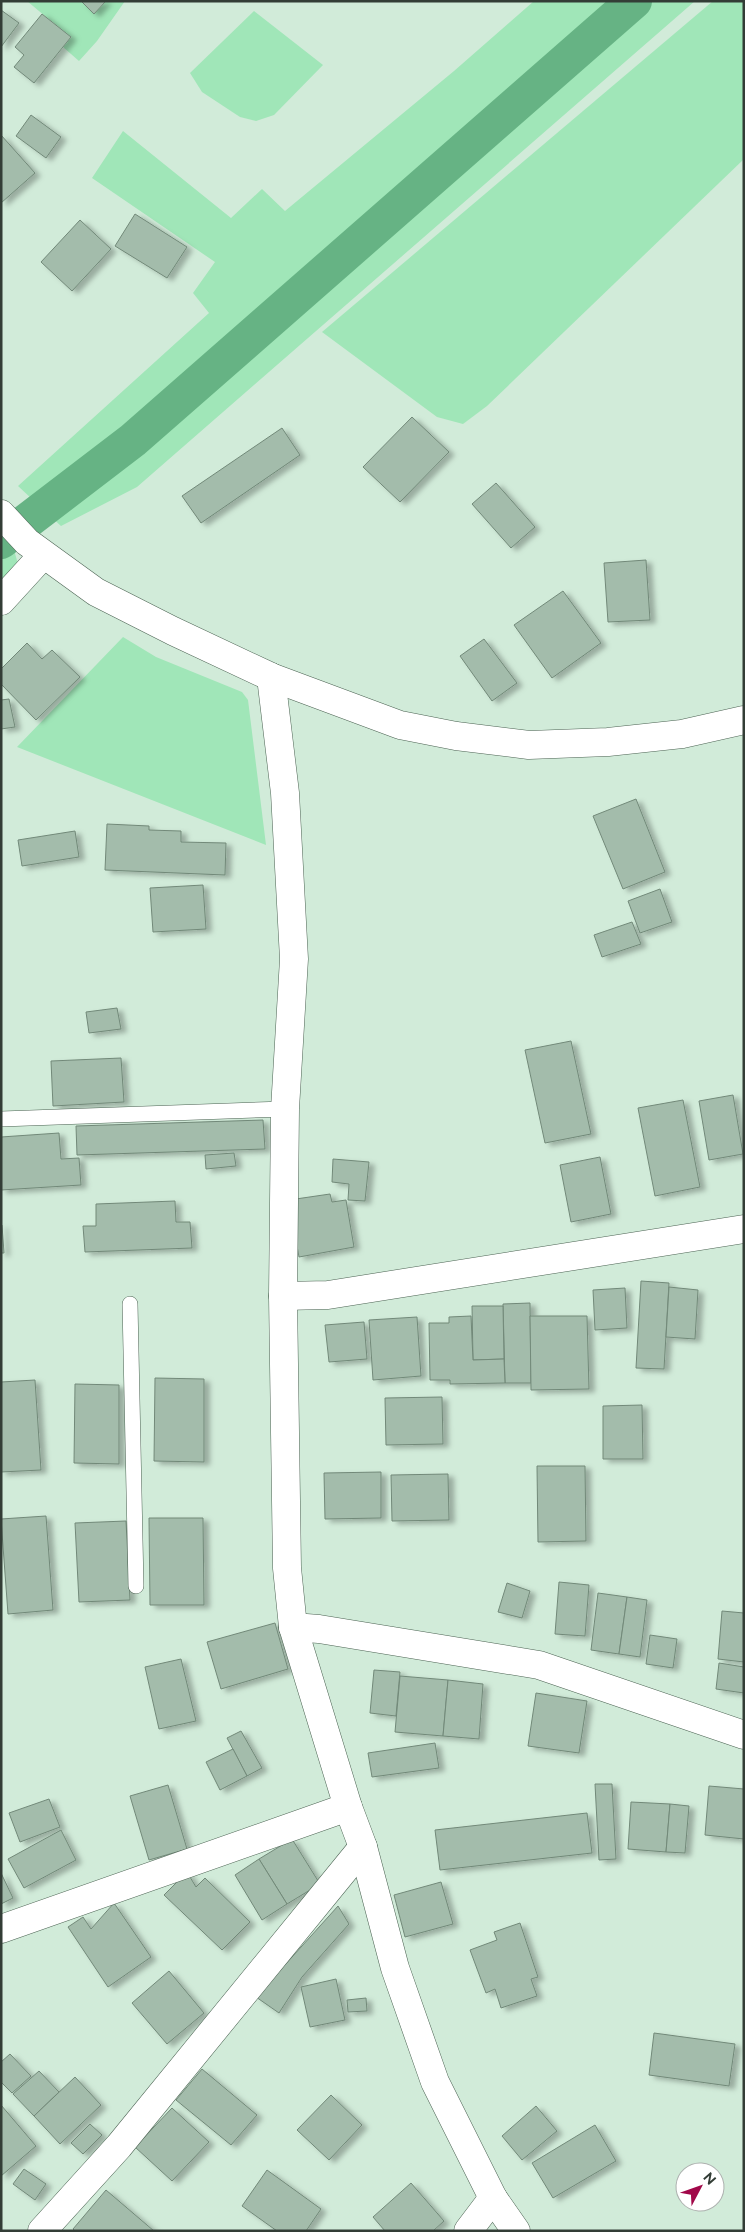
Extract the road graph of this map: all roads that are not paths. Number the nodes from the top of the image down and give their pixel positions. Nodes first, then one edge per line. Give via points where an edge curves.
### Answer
1 (1, 514) edge
2 (35, 548) junction
3 (1, 601) edge
4 (271, 678) junction
5 (744, 720) edge
6 (285, 1109) junction
7 (1, 1119) edge
8 (744, 1229) edge
9 (283, 1296) junction
10 (130, 1304) dead end
11 (136, 1586) dead end
12 (294, 1628) junction
13 (744, 1736) edge
14 (348, 1807) junction
15 (363, 1847) junction
16 (1, 1929) edge
17 (493, 2198) junction
18 (42, 2231) edge
19 (468, 2231) edge
20 (516, 2231) edge

1 - 2 street
2 - 3 street
2 - 4 street via 96,592
4 - 5 street via 400,725 529,745 608,742 672,735
4 - 6 street via 285,793 294,959
6 - 7 lane
6 - 9 street
8 - 9 street via 328,1295
9 - 12 street via 287,1568
10 - 11 lane
12 - 13 street via 319,1628 539,1665
12 - 14 street
14 - 15 street
14 - 16 street
15 - 17 street via 395,1968 434,2082
15 - 18 street via 119,2146
17 - 19 street
17 - 20 street

